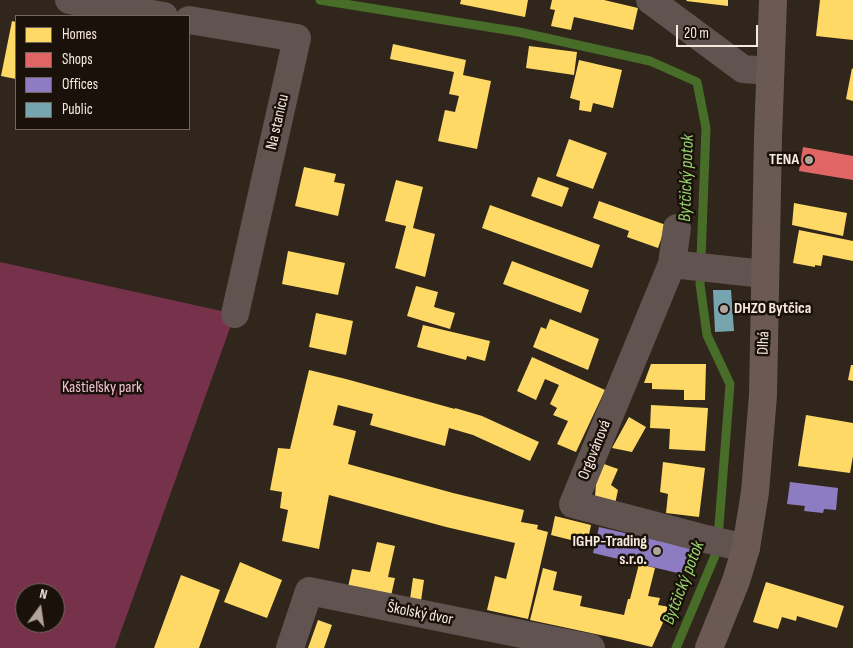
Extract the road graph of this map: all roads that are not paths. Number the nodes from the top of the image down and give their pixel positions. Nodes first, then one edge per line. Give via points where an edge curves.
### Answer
1 (69, 0) edge
2 (650, 0) edge
3 (773, 0) edge
4 (158, 15) edge
5 (190, 20) edge
6 (770, 71) junction
7 (677, 228) dead end
8 (692, 266) junction
9 (764, 274) junction
10 (236, 314) dead end
11 (727, 544) junction
12 (290, 648) edge
13 (591, 648) edge
14 (709, 648) edge

1 - 4 street
2 - 6 street via 744,69
3 - 6 main road, Dlhá
5 - 10 street, Na stanicu via 297,38
6 - 9 main road, Dlhá
7 - 8 street, Orgovánová
8 - 9 street
8 - 11 street, Orgovánová via 572,504
9 - 11 main road, Dlhá via 762,405 755,492
11 - 14 main road, Dlhá via 736,581
12 - 13 street, Školský dvor via 308,591

